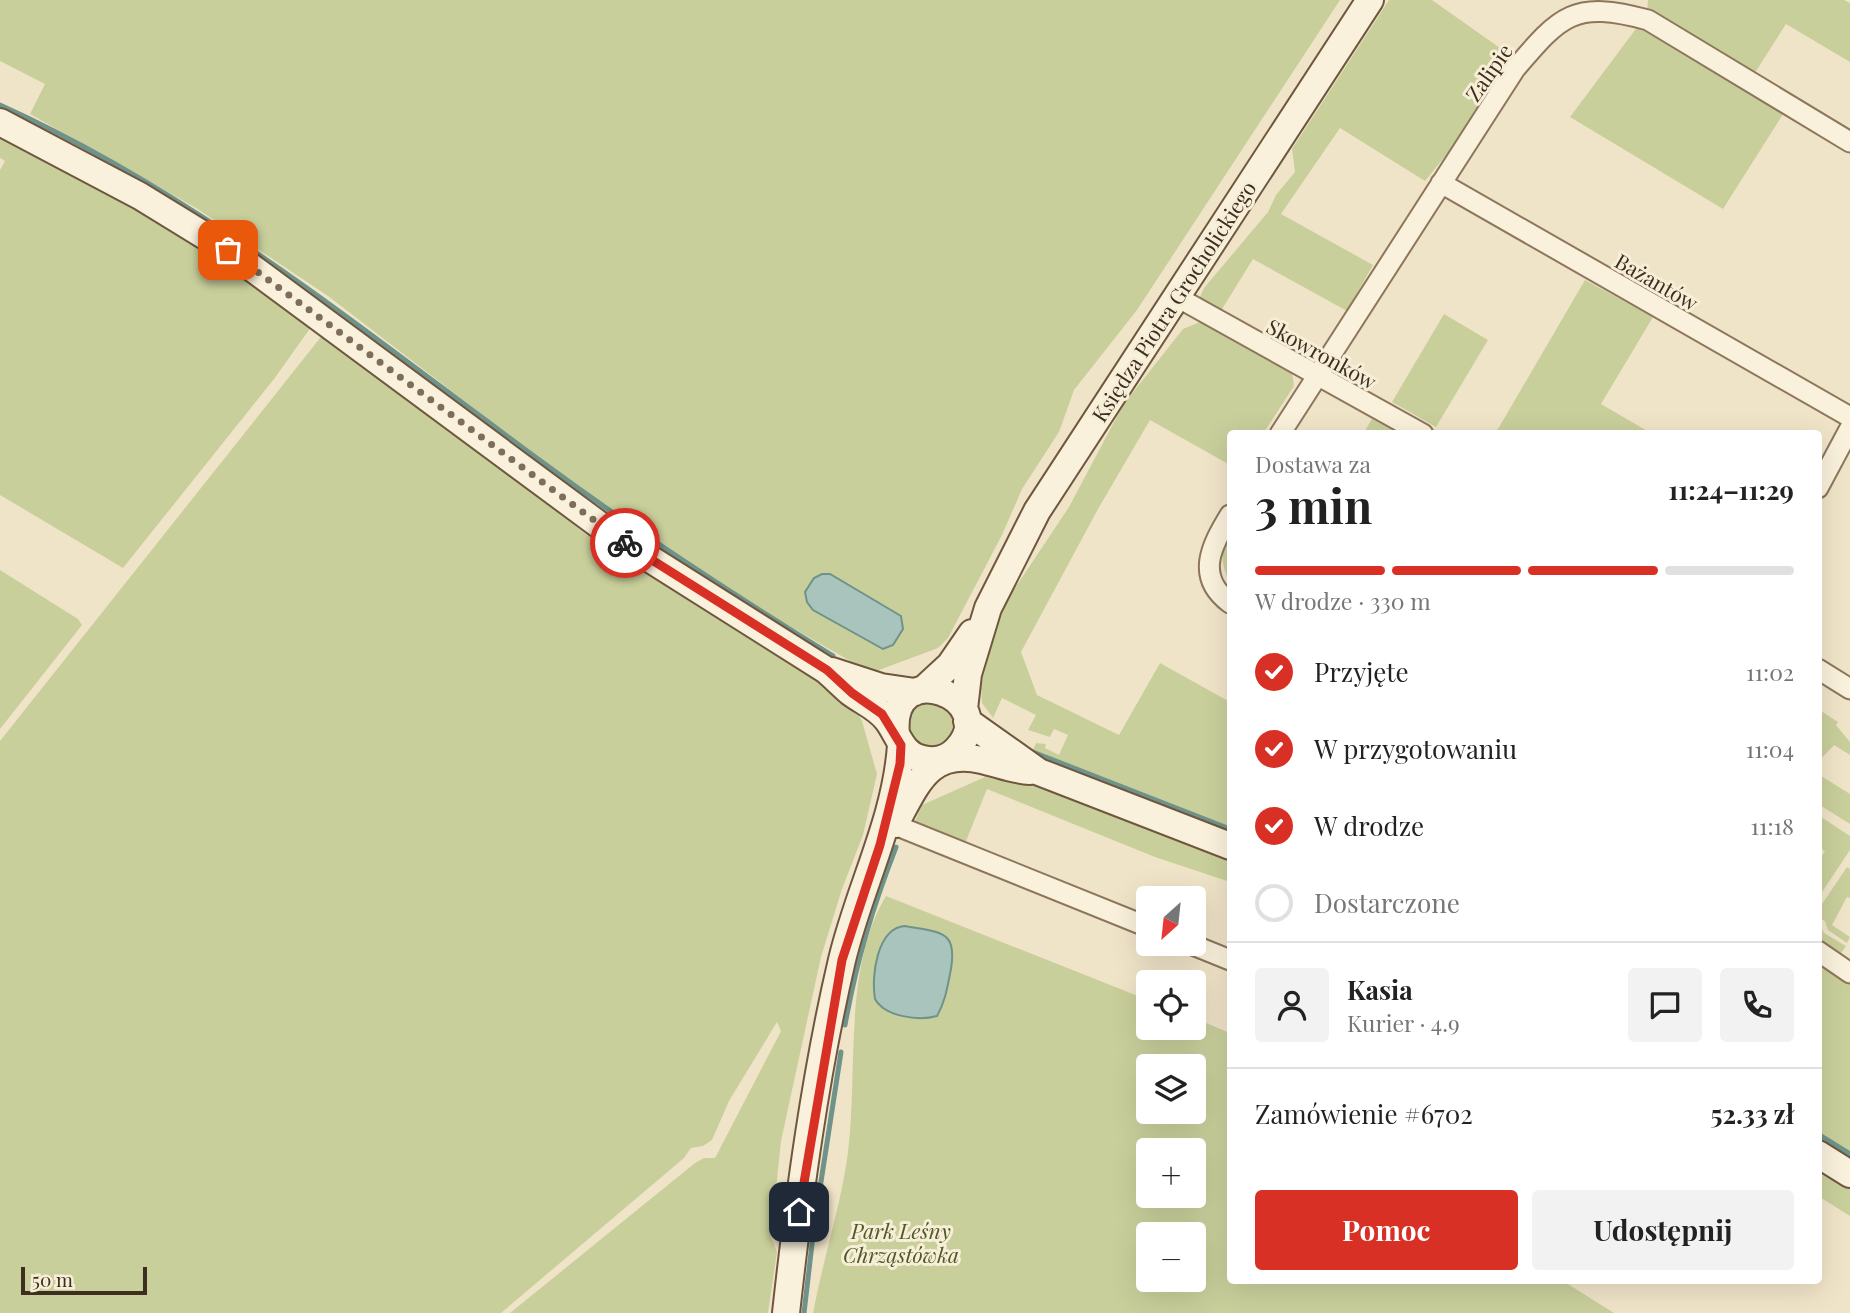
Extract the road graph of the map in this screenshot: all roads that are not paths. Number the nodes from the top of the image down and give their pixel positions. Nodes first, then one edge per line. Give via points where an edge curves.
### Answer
1 (1370, 0) edge
2 (0, 122) edge
3 (1850, 142) edge
4 (1441, 183) junction
5 (1177, 297) junction
6 (1317, 376) junction
7 (1850, 417) edge
8 (1850, 428) edge
9 (1283, 430) edge
10 (1416, 430) edge
11 (1822, 480) edge
12 (1227, 520) edge
13 (1227, 601) edge
14 (988, 608) junction
15 (827, 670) junction
16 (1822, 672) edge
17 (1850, 690) edge
18 (919, 691) junction
19 (965, 715) junction
20 (899, 740) junction
21 (943, 758) junction
22 (1039, 772) junction
23 (887, 835) junction
24 (1227, 845) edge
25 (1136, 923) edge
26 (1206, 950) edge
27 (1822, 954) edge
28 (1227, 959) edge
29 (1850, 973) edge
30 (1822, 1156) edge
31 (1850, 1174) edge
32 (786, 1313) edge

1 - 5 street, Księdza Piotra Grocholickiego
2 - 15 street via 140,196 228,250 617,538
3 - 4 street, Zalipie via 1648,20 1599,5 1575,9 1548,30 1514,69
4 - 6 street, Zalipie
4 - 7 street, Bażantów
5 - 6 street, Skowronków
5 - 14 street, Księdza Piotra Grocholickiego via 1037,511
6 - 9 street, Zalipie
6 - 10 street, Skowronków
8 - 11 street
12 - 13 street via 1208,564 1216,593
14 - 18 street, Księdza Piotra Grocholickiego via 950,665
14 - 19 street, Księdza Piotra Grocholickiego via 968,674
15 - 18 street via 881,687
15 - 20 street via 882,714
16 - 17 street
18 - 19 street via 947,692
18 - 20 street via 897,711
19 - 21 street via 962,744
19 - 22 street
20 - 21 street via 920,759
20 - 23 street via 900,764
21 - 22 street via 964,757 1014,771
21 - 23 street via 924,775
22 - 24 street
23 - 25 street
23 - 32 street via 852,922 834,998
26 - 28 street
27 - 29 street
30 - 31 street

